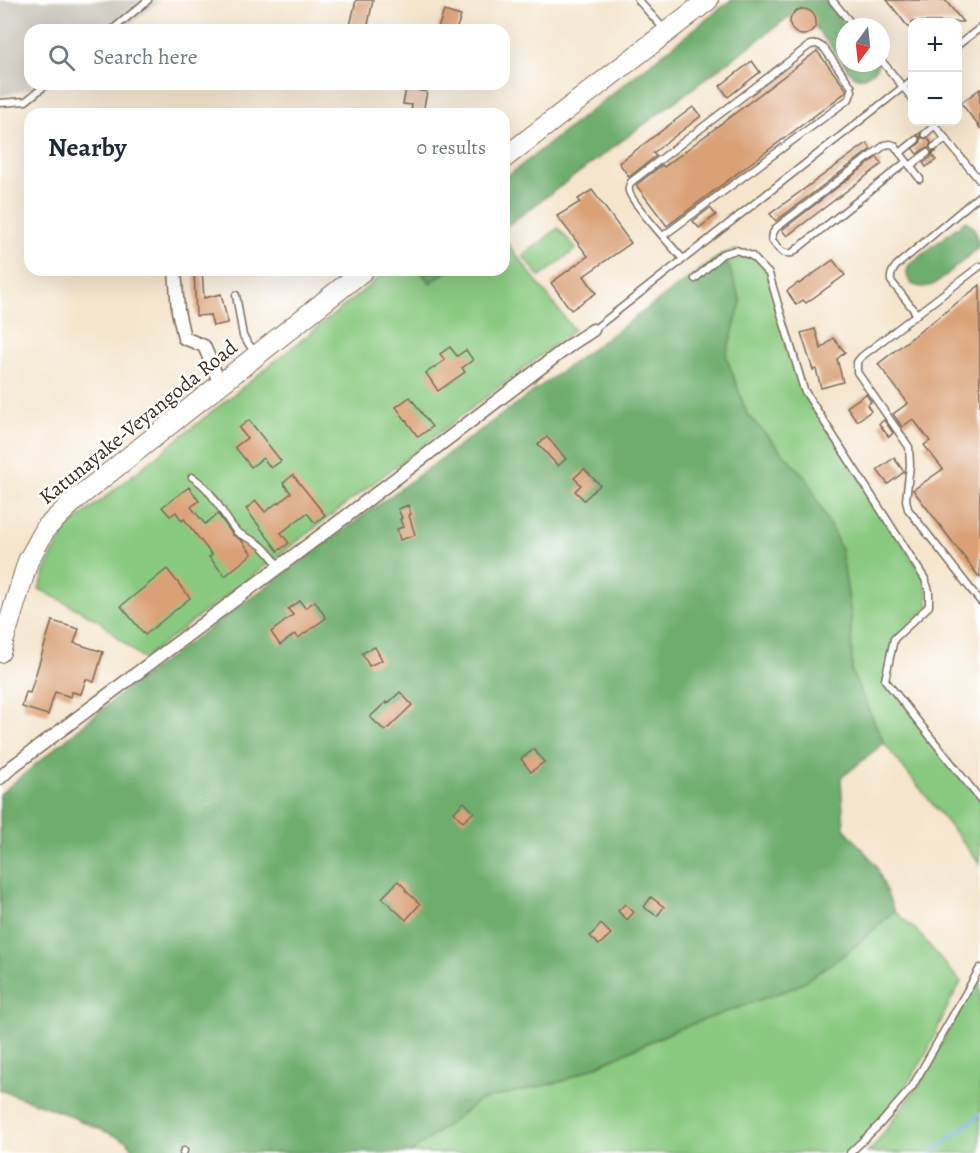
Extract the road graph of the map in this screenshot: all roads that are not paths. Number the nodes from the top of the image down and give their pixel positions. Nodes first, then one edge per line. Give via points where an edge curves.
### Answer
1 (148, 0) edge
2 (638, 0) edge
3 (708, 0) edge
4 (832, 0) edge
5 (847, 18) edge
6 (119, 24) edge
7 (980, 28) edge
8 (666, 31) junction
9 (962, 41) edge
10 (890, 71) edge
11 (908, 83) edge
12 (903, 87) junction
13 (39, 90) edge
14 (908, 93) edge
15 (0, 103) edge
16 (931, 126) edge
17 (935, 126) edge
18 (924, 134) dead end
19 (946, 139) junction
20 (916, 140) dead end
21 (934, 147) dead end
22 (510, 153) edge
23 (900, 153) junction
24 (927, 153) dead end
25 (908, 164) junction
26 (920, 179) dead end
27 (980, 181) edge
28 (980, 195) edge
29 (663, 236) junction
30 (683, 259) junction
31 (980, 266) edge
32 (175, 276) edge
33 (356, 276) edge
34 (695, 279) dead end
35 (236, 295) dead end
36 (917, 314) junction
37 (593, 330) joint
38 (257, 355) junction
39 (220, 384) junction
40 (192, 477) dead end
41 (279, 566) junction
42 (980, 601) edge
43 (2, 639) edge
44 (0, 778) edge
45 (980, 799) edge
46 (980, 968) edge
47 (850, 1153) edge

1 - 6 lane
2 - 8 lane
3 - 8 main road
4 - 5 lane
7 - 9 lane
8 - 22 main road
10 - 12 lane
11 - 12 lane
12 - 14 lane
12 - 30 lane
13 - 15 lane via 26,101
16 - 18 lane
17 - 19 lane
19 - 21 lane
19 - 27 lane
20 - 23 lane
23 - 25 lane
23 - 25 lane via 894,146 885,145 776,228 772,240 779,250 792,253
24 - 25 lane
25 - 26 lane
28 - 36 lane via 893,270 891,281
29 - 29 lane via 629,193 631,182 805,48 814,44 824,48 851,86 849,99
29 - 30 lane
30 - 37 lane
31 - 36 lane
32 - 39 street via 184,338 204,346
33 - 38 main road, Katunayake-Veyangoda Road
34 - 45 lane via 722,254 736,250 752,256 769,274 804,390 930,591 929,606 894,639 885,680
35 - 38 lane via 243,336
36 - 42 lane via 861,357 856,372 909,447 908,508
37 - 41 street
38 - 39 main road, Katunayake-Veyangoda Road
39 - 43 main road, Katunayake-Veyangoda Road via 76,499 46,528 28,561
40 - 41 lane via 210,492 237,532 262,546
41 - 44 street
46 - 47 lane via 912,1087

